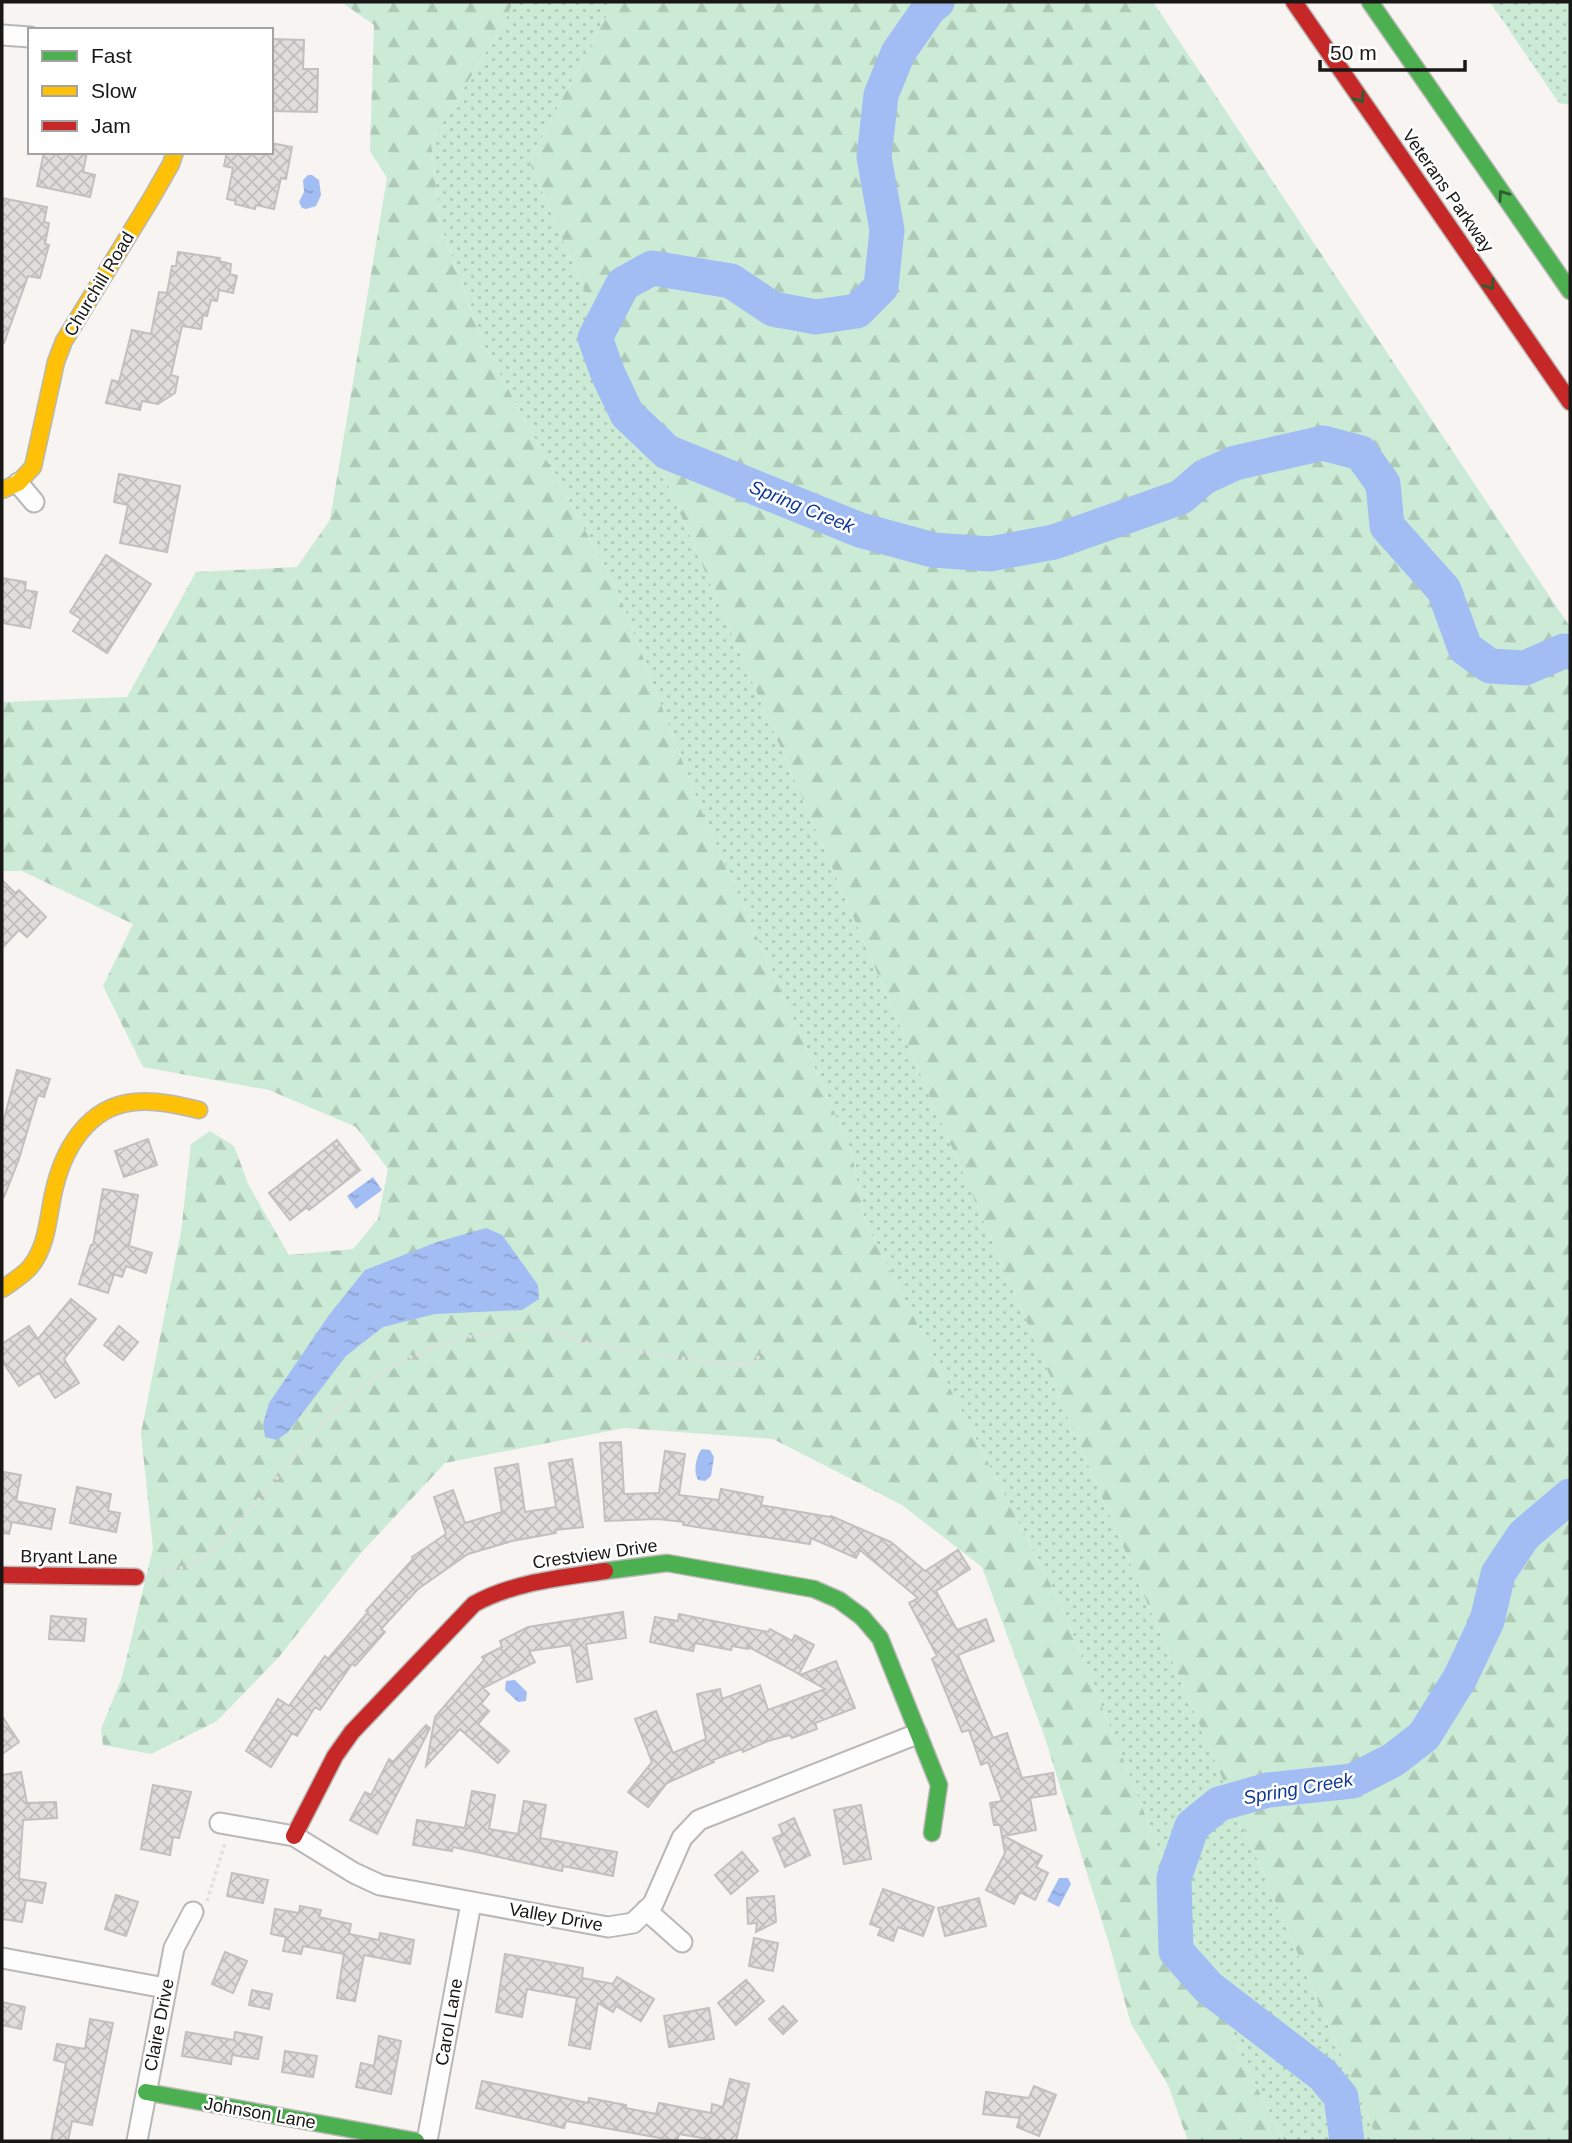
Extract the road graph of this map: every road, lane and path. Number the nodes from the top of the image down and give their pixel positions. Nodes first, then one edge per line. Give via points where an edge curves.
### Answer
1 (1294, 2) edge
2 (1370, 2) edge
3 (2, 35) edge
4 (28, 37) edge
5 (174, 154) edge
6 (1570, 291) edge
7 (1570, 402) edge
8 (10, 486) edge
9 (34, 502) dead end
10 (199, 1110) dead end
11 (2, 1289) edge
12 (766, 1347) dead end
13 (2, 1575) edge
14 (136, 1577) joint
15 (917, 1734) junction
16 (220, 1823) dead end
17 (932, 1833) dead end
18 (294, 1836) junction
19 (226, 1843) dead end
20 (471, 1903) junction
21 (199, 1910) joint
22 (646, 1910) junction
23 (682, 1942) dead end
24 (2, 1958) edge
25 (165, 1988) junction
26 (146, 2092) junction
27 (137, 2141) edge
28 (416, 2141) edge
29 (427, 2141) edge

1 -> 7 main road, Veterans Parkway
6 -> 2 main road
3 - 4 street
5 - 8 main road, Churchill Road via 172,164 64,341 33,467
8 - 9 street
10 - 11 main road via 136,1101 96,1115 65,1151 42,1245 32,1264
12 - 14 path via 745,1366 611,1347 533,1329 447,1342 408,1359 348,1399 221,1542 194,1563
13 - 14 main road, Bryant Lane
15 - 17 main road, Crestview Drive via 939,1785
15 - 18 main road, Crestview Drive via 880,1638 862,1617 814,1589 667,1563 515,1585 474,1604 352,1732
15 - 22 street via 699,1820 682,1838 653,1904
16 - 18 street, Valley Drive
18 - 20 street, Valley Drive via 380,1885
19 - 21 path
20 - 22 street, Valley Drive via 608,1927 633,1923
20 - 29 street, Carol Lane
21 - 25 street, Claire Drive via 174,1948
22 - 23 street
24 - 25 street
25 - 26 street, Claire Drive
26 - 27 street, Claire Drive
26 - 28 main road, Johnson Lane

